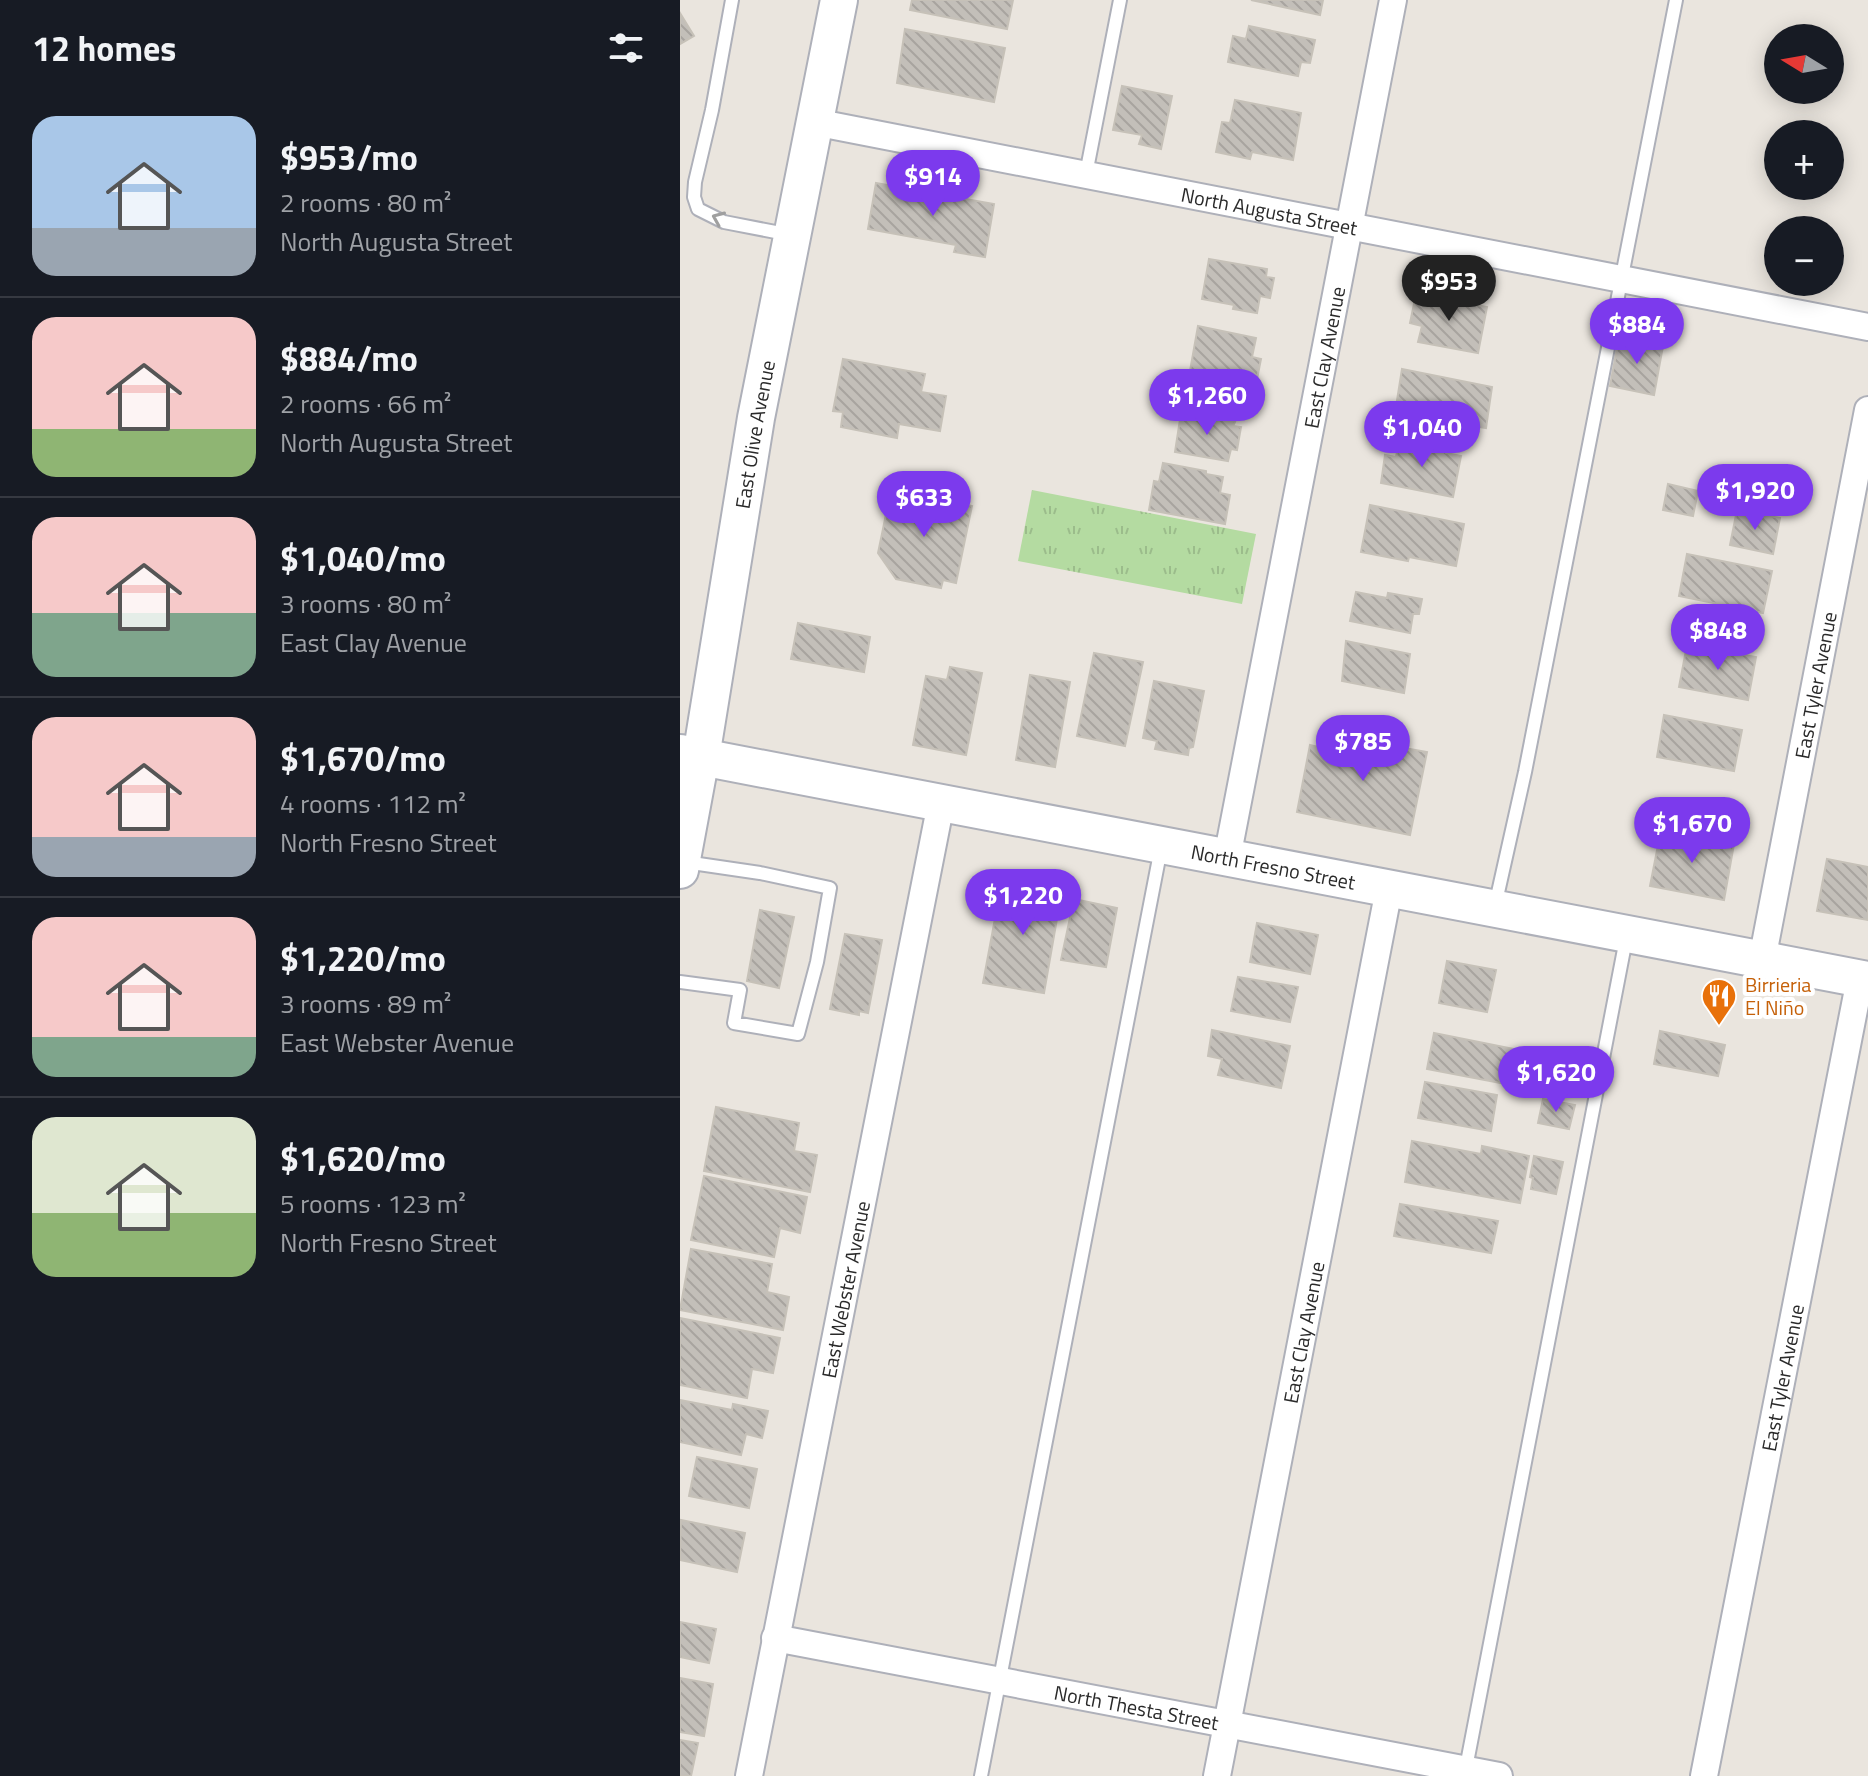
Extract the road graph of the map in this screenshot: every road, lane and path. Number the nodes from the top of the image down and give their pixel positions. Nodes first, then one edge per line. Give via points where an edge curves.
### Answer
1 (732, 0) edge
2 (839, 0) edge
3 (1120, 0) edge
4 (1393, 0) edge
5 (1676, 0) edge
6 (814, 122) junction
7 (1086, 174) junction
8 (1349, 226) junction
9 (794, 235) junction
10 (1623, 280) junction
11 (1868, 327) edge
12 (1868, 410) edge
13 (691, 755) edge
14 (941, 803) junction
15 (1162, 845) junction
16 (1227, 858) junction
17 (681, 866) edge
18 (1389, 889) junction
19 (1494, 909) junction
20 (1627, 934) junction
21 (1762, 960) junction
22 (1864, 980) edge
23 (680, 982) edge
24 (775, 1638) junction
25 (1000, 1680) junction
26 (1227, 1724) junction
27 (1465, 1773) edge
28 (749, 1776) edge
29 (981, 1776) edge
30 (1217, 1776) edge
31 (1499, 1776) edge
32 (1704, 1776) edge

9 -> 1 lane via 724,222 698,209 694,197
2 - 6 main road, East Olive Avenue
3 - 7 lane
4 - 8 street, East Clay Avenue
5 - 10 lane
6 - 7 street, North Augusta Street
6 - 9 main road, East Olive Avenue
7 - 8 street, North Augusta Street
8 - 10 street, North Augusta Street
8 - 16 street, East Clay Avenue
9 - 13 main road, East Olive Avenue
10 - 11 street, North Augusta Street
10 - 19 lane
12 - 21 street, East Tyler Avenue
13 - 14 main road, North Fresno Street
13 - 17 main road, East Olive Avenue
14 - 15 main road, North Fresno Street
14 - 24 street, East Webster Avenue
15 - 16 main road, North Fresno Street
15 - 25 lane
16 - 18 main road, North Fresno Street
17 - 23 lane via 760,873 830,888 798,1034 734,1023 740,990
18 - 19 main road, North Fresno Street
18 - 26 street, East Clay Avenue
19 - 20 main road, North Fresno Street
20 - 21 main road, North Fresno Street
20 - 27 lane
21 - 22 main road, North Fresno Street
22 - 32 street, East Tyler Avenue
24 - 25 street, North Thesta Street
24 - 28 street, East Webster Avenue
25 - 26 street, North Thesta Street
25 - 29 lane
26 - 27 street, North Thesta Street
26 - 30 street, East Clay Avenue
27 - 31 street, North Thesta Street

